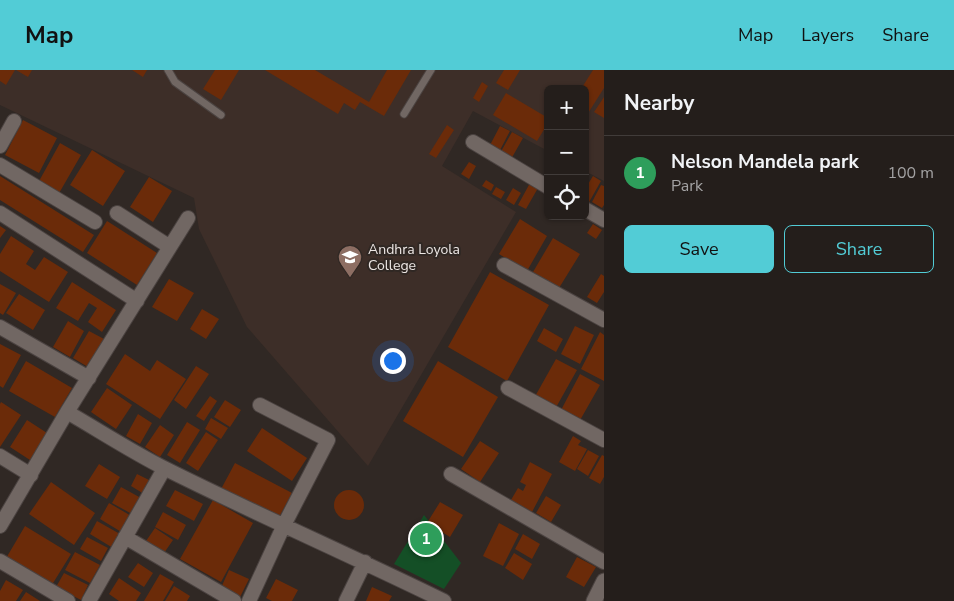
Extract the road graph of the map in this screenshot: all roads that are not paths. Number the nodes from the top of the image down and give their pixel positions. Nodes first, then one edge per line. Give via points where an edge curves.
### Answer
1 (168, 70) edge
2 (431, 70) edge
3 (404, 114) dead end
4 (221, 115) dead end
5 (14, 121) dead end
6 (473, 142) dead end
7 (0, 146) edge
8 (0, 164) edge
9 (544, 185) edge
10 (589, 211) edge
11 (0, 212) edge
12 (117, 213) dead end
13 (188, 218) dead end
14 (604, 220) edge
15 (95, 222) dead end
16 (170, 247) junction
17 (504, 265) dead end
18 (137, 301) junction
19 (604, 320) edge
20 (0, 327) edge
21 (89, 378) junction
22 (508, 388) dead end
23 (260, 405) dead end
24 (67, 412) junction
25 (604, 440) edge
26 (0, 456) edge
27 (164, 468) junction
28 (451, 474) dead end
29 (31, 475) junction
30 (284, 525) junction
31 (0, 526) edge
32 (126, 537) junction
33 (0, 560) edge
34 (366, 562) junction
35 (604, 562) edge
36 (604, 582) edge
37 (68, 601) edge
38 (89, 601) edge
39 (234, 601) edge
40 (249, 601) edge
41 (346, 601) edge
42 (444, 601) edge
43 (594, 601) edge

1 - 4 lane via 175,82
2 - 3 lane
5 - 7 street
6 - 9 street
8 - 15 street
10 - 14 street
11 - 18 street
12 - 16 street
13 - 16 street
16 - 18 street
17 - 19 street
18 - 21 street
20 - 21 street
21 - 24 street
22 - 25 street
23 - 30 street via 328,440
24 - 27 street
24 - 29 street
26 - 29 street
27 - 30 street
27 - 32 street
28 - 35 street
29 - 31 street
30 - 34 street
30 - 40 street
32 - 38 street
32 - 39 street
33 - 37 street
34 - 41 street
34 - 42 street
36 - 43 street

